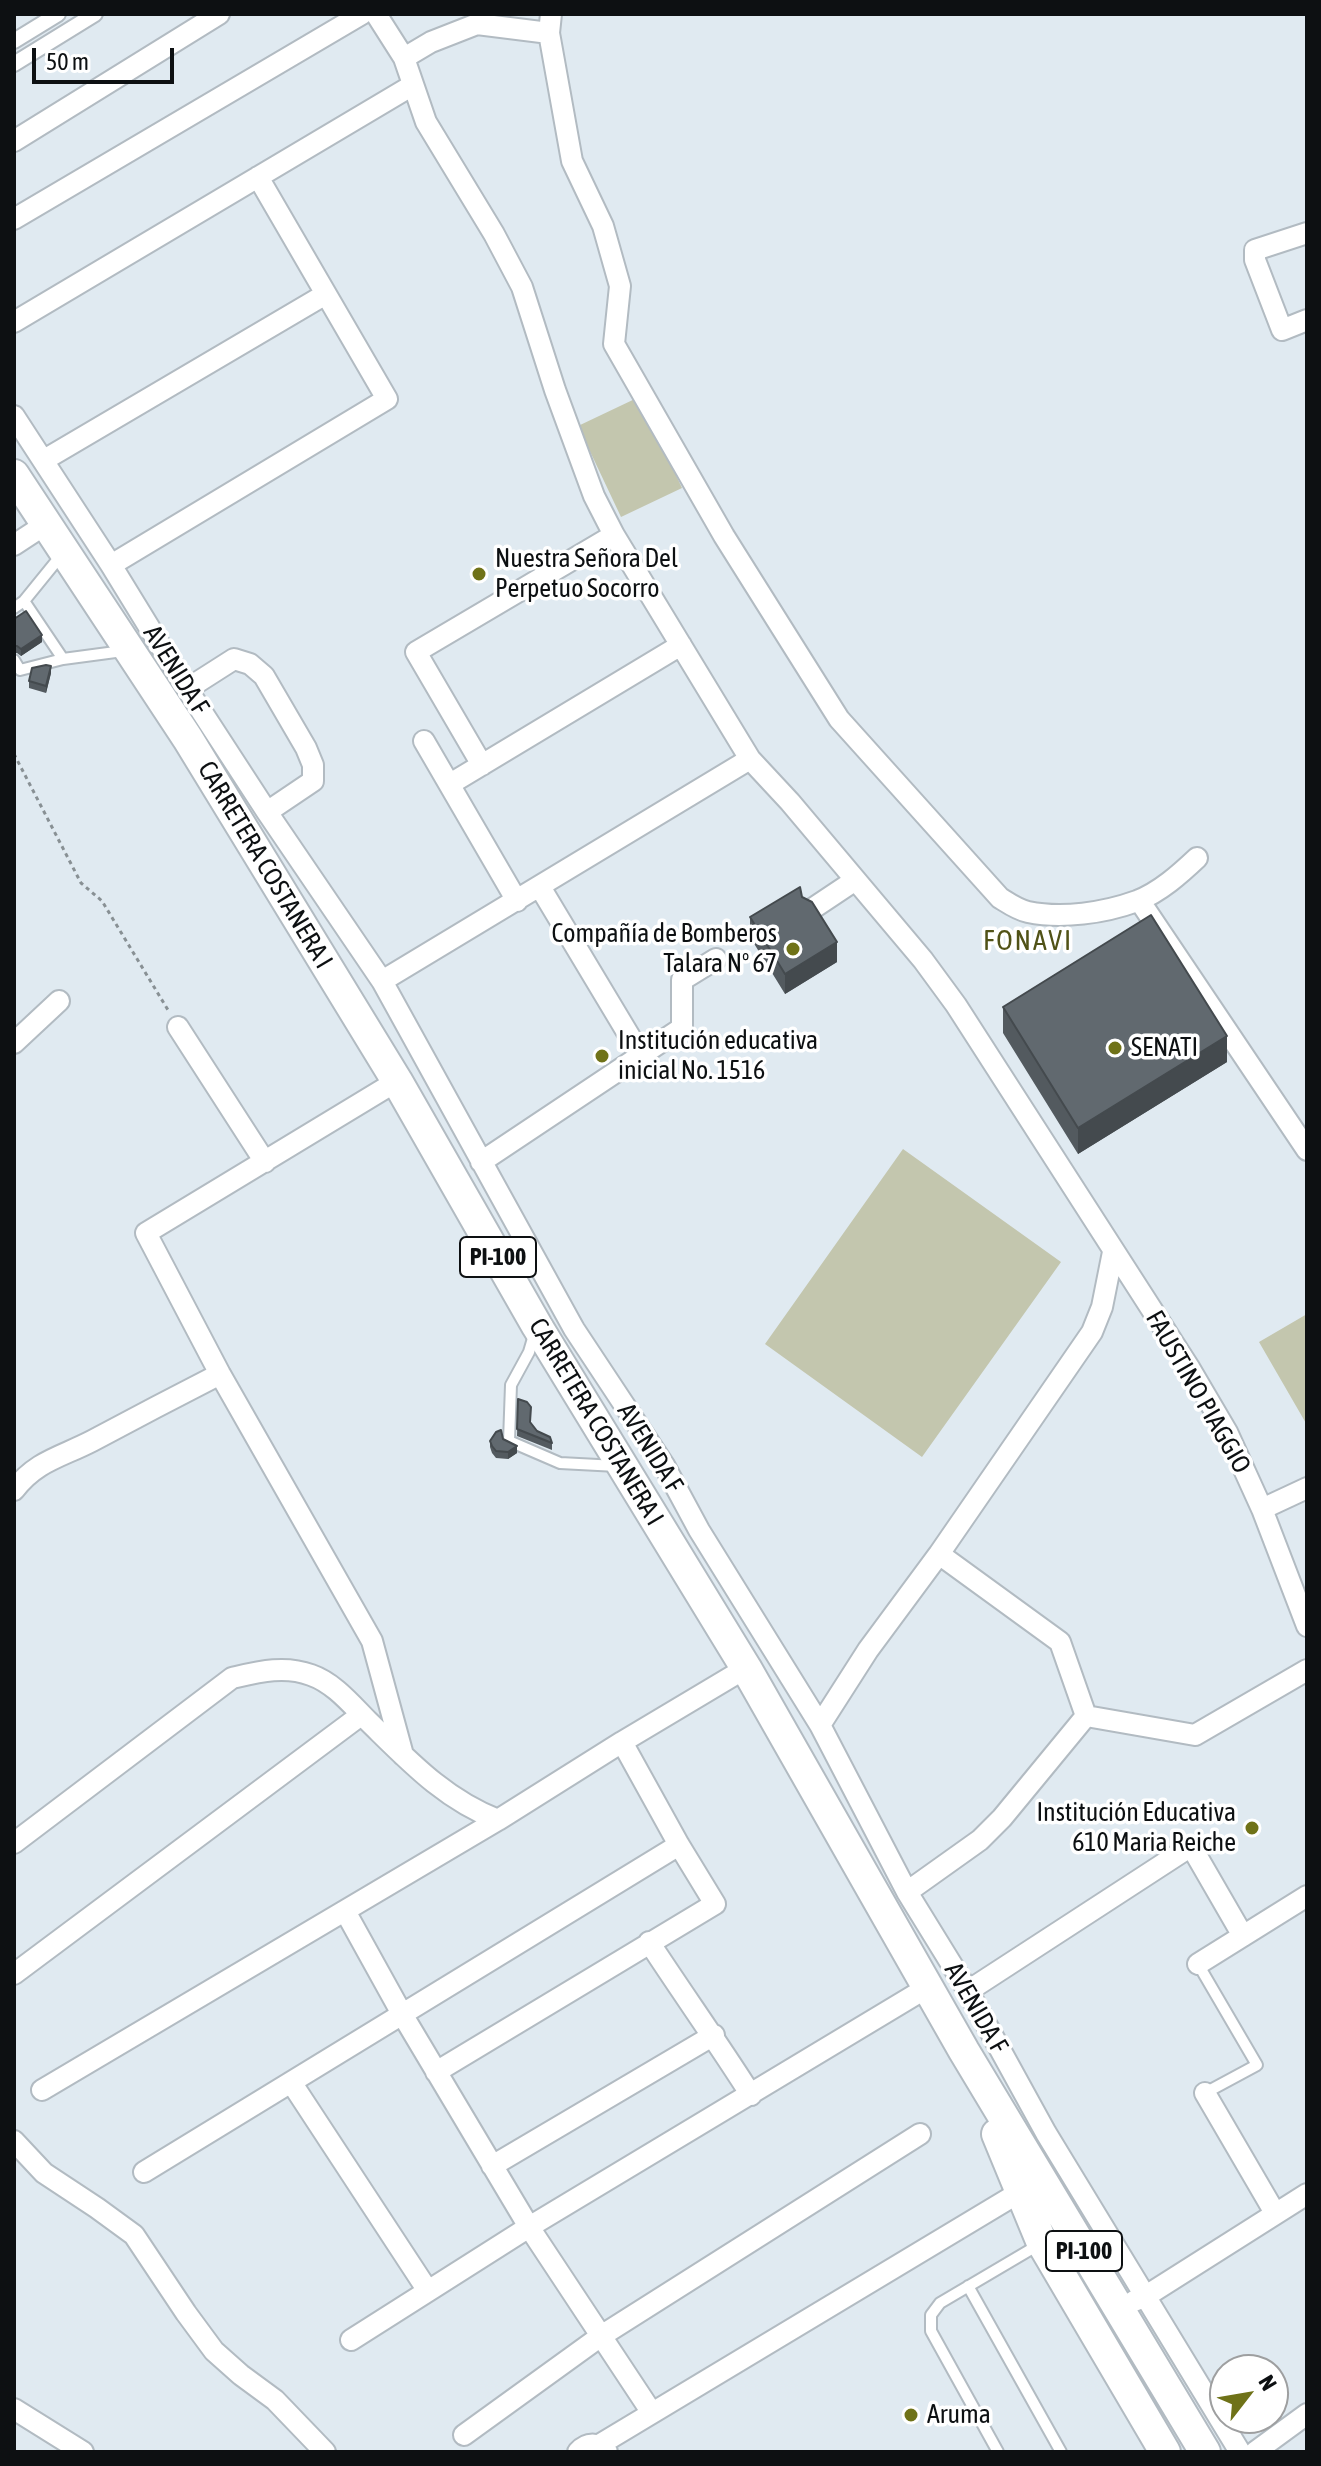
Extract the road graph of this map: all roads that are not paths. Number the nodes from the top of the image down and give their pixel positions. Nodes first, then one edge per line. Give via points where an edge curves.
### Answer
1 (58, 14) edge
2 (95, 14) edge
3 (219, 14) edge
4 (362, 14) edge
5 (376, 14) edge
6 (550, 24) edge
7 (14, 41) edge
8 (404, 58) junction
9 (14, 64) edge
10 (413, 85) junction
11 (14, 141) edge
12 (258, 177) junction
13 (14, 219) edge
14 (1307, 233) edge
15 (326, 294) junction
16 (1307, 320) edge
17 (14, 322) edge
18 (14, 416) edge
19 (44, 460) junction
20 (14, 475) edge
21 (46, 524) junction
22 (614, 535) junction
23 (14, 545) edge
24 (65, 552) junction
25 (111, 565) junction
26 (24, 601) junction
27 (14, 608) edge
28 (681, 645) junction
29 (130, 650) junction
30 (63, 659) junction
31 (14, 660) edge
32 (187, 689) junction
33 (424, 741) dead end
34 (750, 759) junction
35 (482, 765) junction
36 (450, 784) junction
37 (267, 812) junction
38 (1197, 858) dead end
39 (854, 881) junction
40 (540, 887) junction
41 (1139, 900) junction
42 (517, 901) junction
43 (812, 909) edge
44 (716, 959) dead end
45 (382, 981) junction
46 (59, 1001) dead end
47 (178, 1027) road end
48 (14, 1043) edge
49 (642, 1057) junction
50 (397, 1081) junction
51 (1307, 1150) edge
52 (265, 1162) junction
53 (481, 1162) junction
54 (1113, 1252) junction
55 (537, 1326) junction
56 (220, 1374) junction
57 (623, 1467) junction
58 (1307, 1488) edge
59 (14, 1490) edge
60 (1262, 1509) junction
61 (939, 1554) junction
62 (1307, 1626) edge
63 (746, 1668) junction
64 (1307, 1670) edge
65 (361, 1715) junction
66 (1086, 1716) junction
67 (820, 1725) junction
68 (622, 1742) junction
69 (403, 1755) junction
70 (498, 1820) junction
71 (14, 1843) edge
72 (679, 1845) junction
73 (907, 1892) junction
74 (1307, 1896) edge
75 (345, 1911) junction
76 (1243, 1936) junction
77 (649, 1942) junction
78 (1198, 1964) joint
79 (14, 1974) edge
80 (928, 1987) junction
81 (968, 1991) junction
82 (402, 2014) junction
83 (714, 2035) junction
84 (964, 2051) junction
85 (436, 2072) junction
86 (291, 2082) junction
87 (42, 2090) dead end
88 (1205, 2093) joint
89 (751, 2095) junction
90 (920, 2134) dead end
91 (14, 2141) edge
92 (492, 2166) junction
93 (144, 2172) dead end
94 (1020, 2192) junction
95 (1307, 2194) edge
96 (1275, 2213) junction
97 (529, 2227) junction
98 (1042, 2243) junction
99 (968, 2286) junction
100 (428, 2291) junction
101 (1146, 2296) junction
102 (1118, 2308) junction
103 (601, 2336) junction
104 (351, 2340) dead end
105 (14, 2409) edge
106 (652, 2413) junction
107 (1307, 2414) edge
108 (464, 2435) dead end
109 (603, 2448) edge
110 (83, 2452) edge
111 (325, 2452) edge
112 (578, 2452) edge
113 (998, 2452) edge
114 (1061, 2452) edge
115 (1165, 2452) edge
116 (1205, 2452) edge
117 (1240, 2452) edge
118 (1255, 2452) edge

1 - 7 street
2 - 9 street
3 - 11 street
4 - 13 street
5 - 8 street, FAUSTINO PIAGGIO
6 - 8 street via 477,24
6 - 41 street via 572,161 603,226 620,286 614,344 724,536 839,719 1000,898 1025,912 1060,914
8 - 10 street, FAUSTINO PIAGGIO
10 - 12 street
10 - 22 street, FAUSTINO PIAGGIO via 426,122 522,287 594,496
12 - 15 street
12 - 17 street
14 - 16 street via 1255,250 1282,330
15 - 19 street
15 - 25 street via 387,399
18 - 19 street, AVENIDA F
19 - 25 street, AVENIDA F
20 - 21 main road, CARRETERA COSTANERA I / PI-100
21 - 23 street
21 - 24 main road, CARRETERA COSTANERA I / PI-100
22 - 28 street, FAUSTINO PIAGGIO
22 - 35 street via 416,652
24 - 26 lane
24 - 29 main road, CARRETERA COSTANERA I / PI-100
25 - 32 street, AVENIDA F
26 - 27 lane
26 - 30 lane
28 - 34 street, FAUSTINO PIAGGIO
28 - 35 street
29 - 30 lane
29 - 50 main road, CARRETERA COSTANERA I / PI-100
30 - 31 lane via 20,670
32 - 37 street, AVENIDA F
32 - 37 street via 234,659 264,676 313,765 313,781
33 - 36 street
34 - 39 street, FAUSTINO PIAGGIO
34 - 40 street
35 - 36 street
36 - 42 street
37 - 45 street, AVENIDA F
38 - 41 street
39 - 43 street
39 - 54 street, FAUSTINO PIAGGIO via 956,1005
40 - 42 street
40 - 49 street
41 - 51 street
42 - 45 street
44 - 49 street via 682,980 682,1028
45 - 53 street, AVENIDA F
46 - 48 street
47 - 52 street
49 - 53 street
50 - 52 street
50 - 55 main road, CARRETERA COSTANERA I / PI-100
52 - 56 street via 146,1233
53 - 67 street, AVENIDA F via 574,1329 664,1465
54 - 60 street, FAUSTINO PIAGGIO via 1227,1432
54 - 61 street via 1092,1332
55 - 57 main road, CARRETERA COSTANERA I / PI-100
55 - 57 lane via 511,1385 509,1441 560,1463
56 - 59 street via 49,1461 26,1474
56 - 69 street via 372,1641
57 - 63 main road, CARRETERA COSTANERA I / PI-100
58 - 60 street
60 - 62 street, FAUSTINO PIAGGIO
61 - 66 street via 1060,1642
61 - 67 street
63 - 68 street
63 - 80 main road, CARRETERA COSTANERA I / PI-100
64 - 66 street via 1195,1735
65 - 69 street
65 - 71 street via 312,1675 266,1670 232,1678
65 - 79 street
66 - 73 street via 980,1840
67 - 73 street, AVENIDA F
68 - 70 street
68 - 72 street
69 - 70 street via 455,1800
70 - 75 street
72 - 77 street via 715,1904
72 - 82 street
73 - 81 street, AVENIDA F
74 - 76 street
75 - 82 street
75 - 87 street
76 - 78 street
76 - 81 street via 1191,1846
77 - 83 street
77 - 85 street
78 - 88 lane via 1257,2065
80 - 84 main road, CARRETERA COSTANERA I / PI-100
80 - 89 street
81 - 101 street, AVENIDA F via 1046,2133
82 - 85 street
82 - 86 street
83 - 89 street
83 - 92 street
84 - 94 main road, CARRETERA COSTANERA I / PI-100
84 - 102 main road, CARRETERA COSTANERA I / PI-100
85 - 92 street
86 - 93 street
86 - 100 street
88 - 96 street
89 - 97 street
90 - 103 street
91 - 111 street via 44,2173 134,2235 214,2351 275,2400
92 - 97 street
94 - 98 main road, CARRETERA COSTANERA I / PI-100
94 - 106 street
95 - 96 street
96 - 101 street
97 - 100 street
97 - 103 street
98 - 99 lane
98 - 115 main road, CARRETERA COSTANERA I / PI-100
99 - 113 lane via 940,2303 931,2315 931,2331
99 - 114 lane
100 - 104 street
101 - 102 street
101 - 117 street, AVENIDA F
102 - 116 main road, CARRETERA COSTANERA I / PI-100
103 - 106 street
103 - 108 street
105 - 110 street
106 - 109 street
107 - 118 street
109 - 112 street via 585,2445

